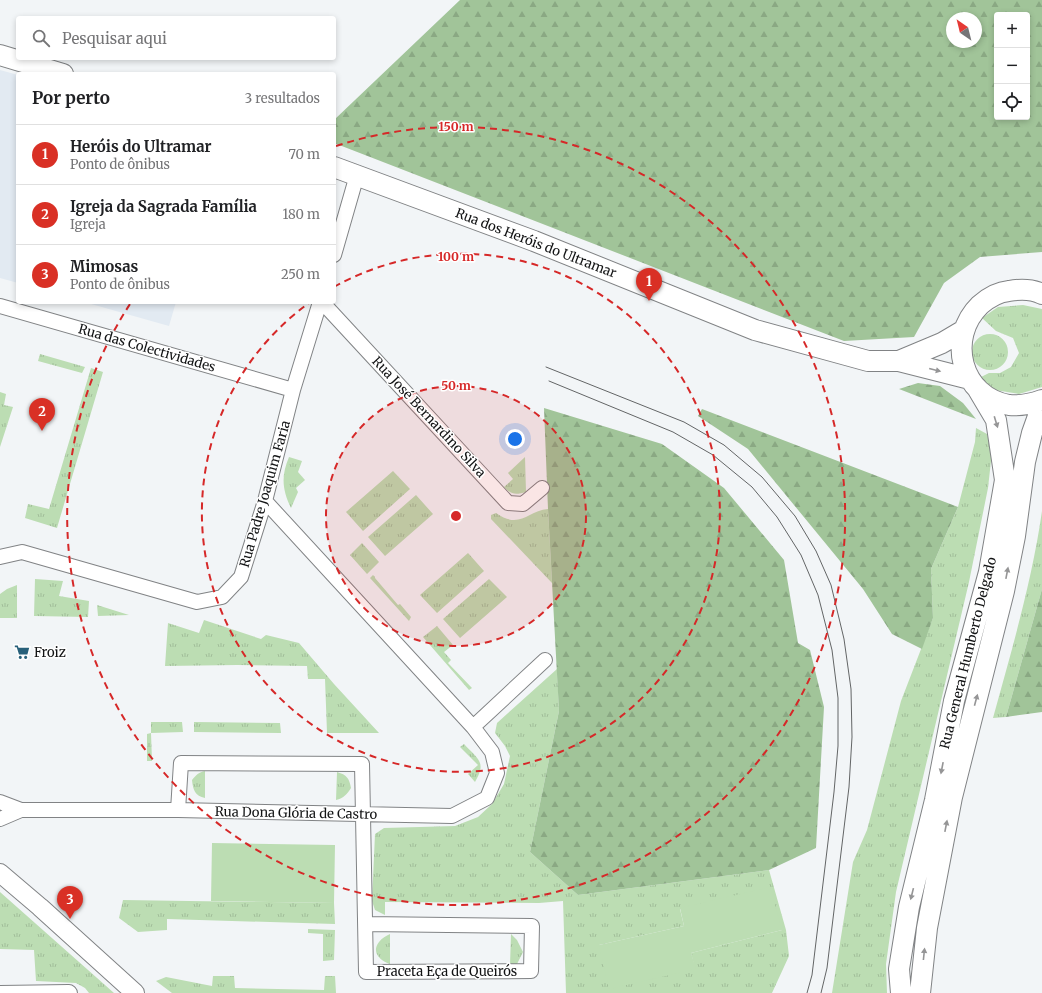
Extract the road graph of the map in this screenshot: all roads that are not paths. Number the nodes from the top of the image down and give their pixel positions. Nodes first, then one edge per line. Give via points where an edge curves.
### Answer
1 (0, 55) edge
2 (16, 60) edge
3 (17, 60) edge
4 (56, 72) edge
5 (336, 168) edge
6 (357, 175) junction
7 (336, 248) edge
8 (1042, 294) edge
9 (320, 304) edge
10 (323, 304) edge
11 (0, 306) edge
12 (964, 330) junction
13 (899, 361) junction
14 (974, 383) junction
15 (293, 390) junction
16 (1042, 400) edge
17 (1042, 405) edge
18 (542, 488) dead end
19 (265, 501) junction
20 (0, 557) edge
21 (546, 660) dead end
22 (473, 727) junction
23 (0, 802) edge
24 (21, 810) junction
25 (178, 810) junction
26 (363, 814) junction
27 (0, 819) edge
28 (0, 873) edge
29 (366, 924) junction
30 (0, 993) edge
31 (70, 993) edge
32 (135, 993) edge
33 (901, 993) edge
34 (920, 993) edge

1 - 2 main road
3 - 4 main road
5 - 6 main road, Rua dos Heróis do Ultramar
6 - 7 street
6 - 13 main road, Rua dos Heróis do Ultramar via 534,241 755,330 868,361
8 - 12 main road via 1021,289 1002,292 986,300 972,313
9 - 15 street, Rua Padre Joaquim Faria
10 - 18 street, Rua José Bernardino Silva via 508,503 522,504
11 - 15 street, Rua das Colectividades
12 - 13 main road, Rua dos Heróis do Ultramar via 942,343
12 - 14 main road, Rua General Humberto Delgado via 961,346 963,363
13 -> 14 main road, Rua dos Heróis do Ultramar
14 - 16 main road, Rua dos Heróis do Ultramar via 992,398 1009,404 1027,405
14 -> 33 main road, Rua General Humberto Delgado via 996,420 1005,480 989,572 954,701 935,800 909,907 899,969
15 - 19 street, Rua Padre Joaquim Faria
34 -> 17 main road, Rua General Humberto Delgado via 927,928 952,797 1004,591 1015,536 1025,462
19 - 20 street, Rua Padre Joaquim Faria via 241,577 222,597 197,602 22,552
19 - 22 street, Rua Dona Glória de Castro
21 - 22 street
22 - 26 street, Rua Dona Glória de Castro via 492,752 497,773 487,798 452,816
23 - 24 street, Rua Dona Glória de Castro
24 - 25 street, Rua Dona Glória de Castro
24 - 27 street, Rua Dona Glória de Castro
25 - 26 street, Rua Dona Glória de Castro
25 - 26 street, Praceta Eça de Queirós via 181,763 362,764
26 - 29 street, Praceta Eça de Queirós
28 - 32 street
29 - 29 street, Praceta Eça de Queirós via 366,972 531,971 532,926
30 - 31 street

